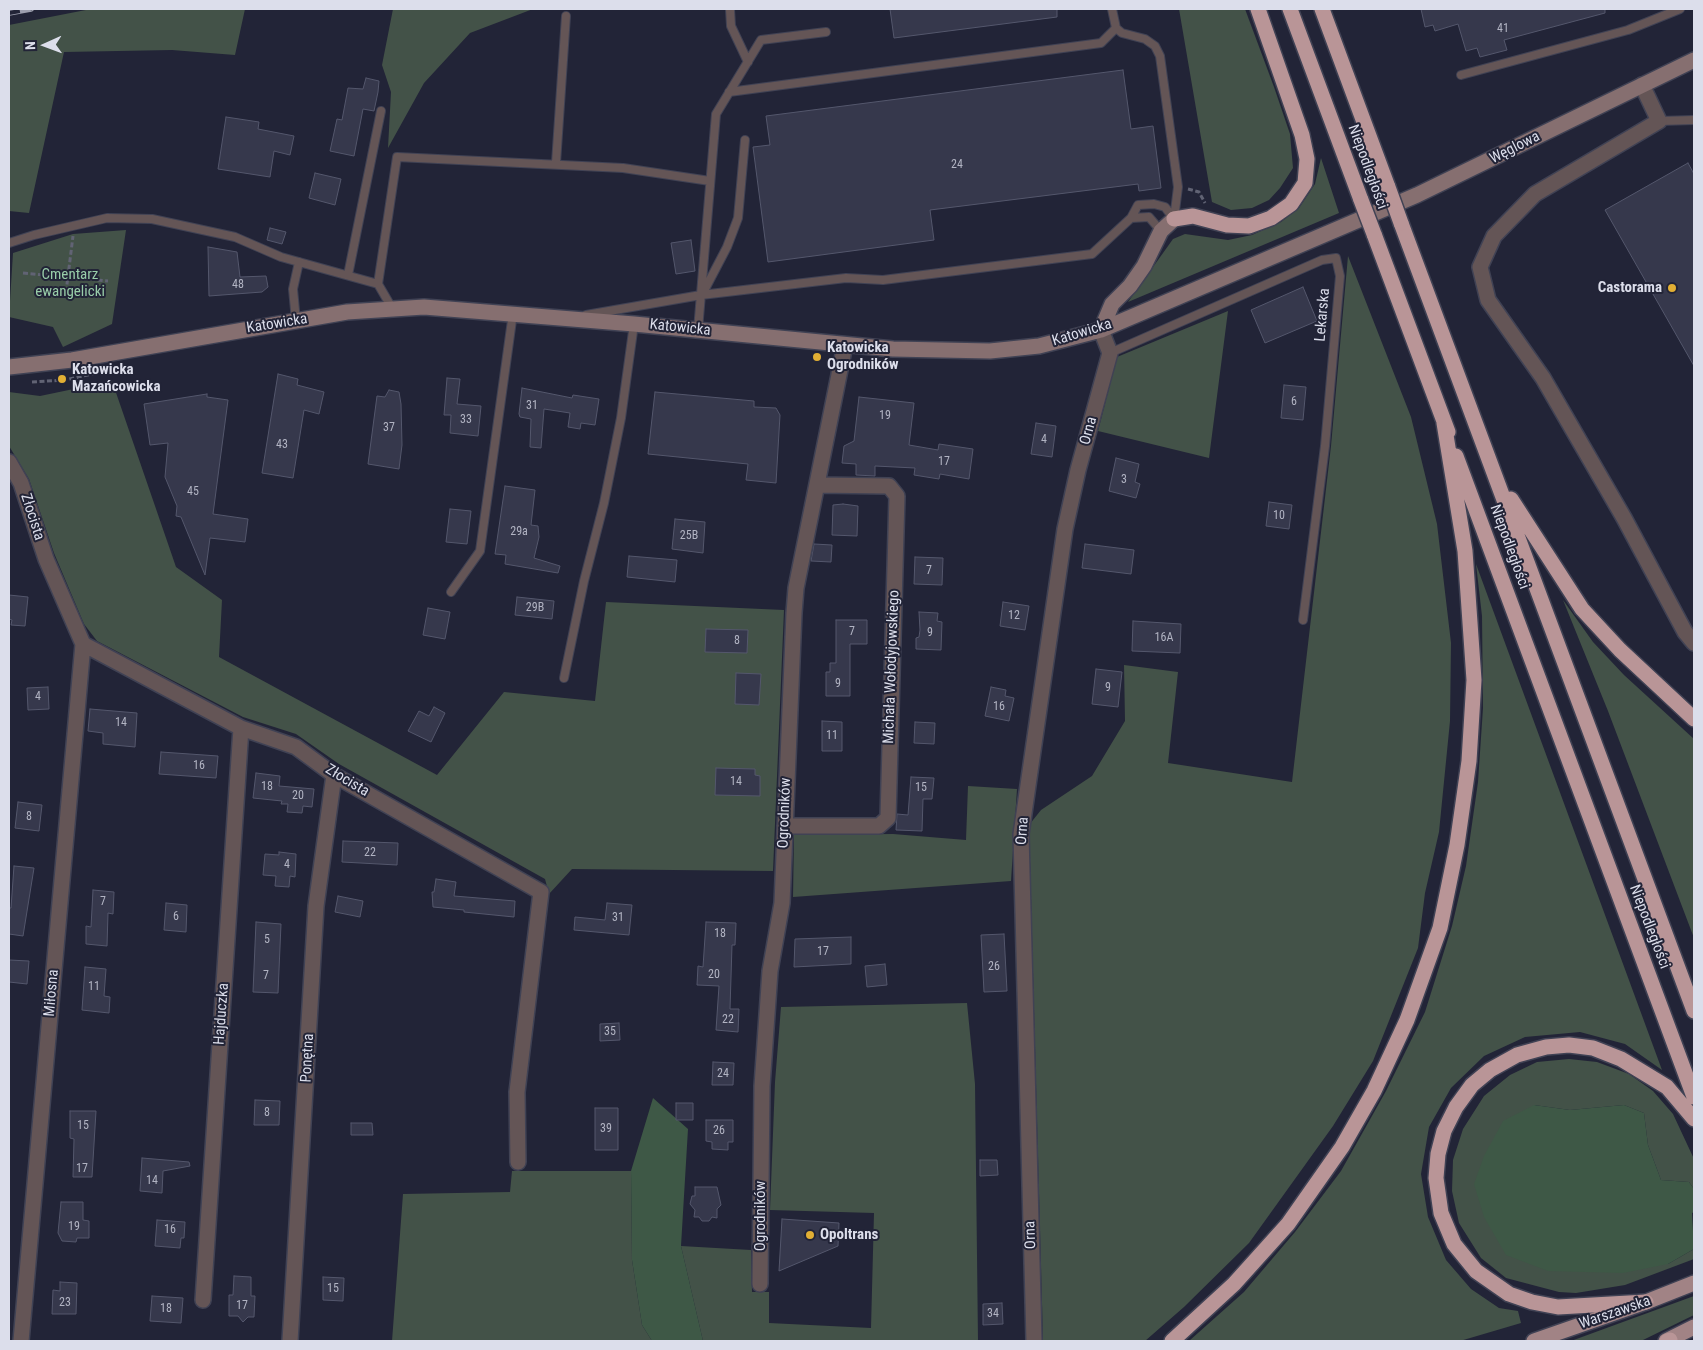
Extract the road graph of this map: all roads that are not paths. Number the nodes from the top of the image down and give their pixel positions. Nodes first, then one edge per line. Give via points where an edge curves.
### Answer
1 (730, 9) edge
2 (1112, 9) edge
3 (1258, 9) edge
4 (1290, 9) edge
5 (1322, 9) edge
6 (1680, 9) edge
7 (566, 16) dead end
8 (1116, 28) junction
9 (826, 32) dead end
10 (1694, 60) edge
11 (748, 62) junction
12 (1461, 75) dead end
13 (1642, 85) junction
14 (729, 92) junction
15 (381, 110) dead end
16 (1694, 120) edge
17 (1659, 121) junction
18 (745, 140) dead end
19 (556, 163) junction
20 (710, 181) junction
21 (1131, 218) junction
22 (1174, 218) junction
23 (1161, 231) junction
24 (1333, 231) joint
25 (9, 243) edge
26 (299, 262) junction
27 (348, 275) junction
28 (378, 284) junction
29 (701, 295) junction
30 (392, 308) junction
31 (513, 313) junction
32 (567, 318) junction
33 (296, 321) junction
34 (634, 324) junction
35 (698, 330) junction
36 (1102, 330) junction
37 (845, 345) junction
38 (1110, 353) junction
39 (9, 367) edge
40 (1444, 423) junction
41 (9, 462) edge
42 (1496, 475) junction
43 (817, 485) junction
44 (452, 592) dead end
45 (1303, 620) dead end
46 (1694, 643) edge
47 (83, 644) junction
48 (564, 678) dead end
49 (1694, 719) edge
50 (241, 728) junction
51 (334, 775) junction
52 (785, 826) junction
53 (1694, 1010) edge
54 (1694, 1097) edge
55 (1694, 1118) edge
56 (518, 1162) dead end
57 (1694, 1283) edge
58 (760, 1284) dead end
59 (203, 1300) dead end
60 (1646, 1302) junction
61 (1694, 1327) edge
62 (21, 1341) edge
63 (290, 1341) edge
64 (1034, 1341) edge
65 (1172, 1341) edge
66 (1534, 1341) edge
67 (1668, 1341) edge

1 - 11 lane via 731,26
2 - 8 lane
3 - 22 highway via 1302,135 1307,159 1305,183 1291,204 1271,218 1250,226 1227,226 1193,216
4 - 40 highway, Niepodległości, bridge
5 - 42 highway, Niepodległości, bridge
6 - 12 lane via 1628,30
7 - 19 lane
8 - 14 lane via 1101,44
8 - 22 lane via 1122,33 1145,39 1155,46 1160,56 1178,187
9 - 11 lane via 761,40
10 - 13 street, Węglowa
11 - 14 lane
13 - 17 street
13 - 24 street, Węglowa via 1459,176
14 - 20 lane via 716,114
15 - 27 lane
16 - 17 lane
17 - 46 street via 1536,194 1494,236 1480,267 1488,300 1543,378
18 - 29 lane via 738,218 727,247
19 - 20 lane via 623,168
19 - 28 lane via 397,157
20 - 29 lane
21 - 22 lane via 1138,205 1154,204 1165,207
21 - 23 lane via 1149,217
21 - 29 lane via 1092,254 883,280 846,278
22 - 23 street
23 - 36 street via 1144,266 1112,304
24 - 36 street, Katowicka
25 - 26 lane via 107,218 152,219 235,237
26 - 27 lane
26 - 33 lane via 293,289
27 - 28 lane
28 - 30 lane
29 - 32 lane
29 - 35 lane
30 - 31 street, Katowicka via 457,308
30 - 33 street, Katowicka
31 - 32 street, Katowicka
31 - 44 lane via 480,551
32 - 34 street, Katowicka
33 - 39 street, Katowicka via 72,360
34 - 35 street, Katowicka
34 - 48 lane via 604,503
35 - 37 street, Katowicka
36 - 37 street, Katowicka via 1014,350 934,351
36 - 38 street
37 - 43 street, Ogrodników
38 - 45 lane, Lekarska via 1322,260 1336,258 1340,276 1327,427
38 - 64 street, Orna via 1065,529 1021,834
40 - 54 highway, Niepodległości
40 - 65 highway via 1465,551 1474,680 1469,761 1457,845 1440,928 1407,1020 1374,1091 1342,1147 1288,1224 1234,1284
41 - 47 street, Złocista via 21,483 46,559
42 - 49 highway via 1582,609 1620,650
42 - 53 highway, Niepodległości
43 - 52 street, Ogrodników via 796,588
43 - 52 street, Michała Wołodyjowskiego via 889,486 897,496 888,818 879,826
47 - 50 street, Złocista
47 - 62 street, Miłosna
50 - 51 street, Złocista via 296,747
50 - 59 street, Hajduczka
51 - 56 street, Złocista via 542,892 517,1092
51 - 63 street, Ponętna via 316,906
52 - 58 street, Ogrodników via 782,903 770,971 762,1086
55 - 60 highway via 1667,1087 1621,1059 1593,1048 1546,1047 1516,1055 1472,1085 1456,1107 1440,1146 1436,1178 1441,1213 1454,1244 1476,1271 1509,1294 1558,1307
57 - 60 main road, Warszawska
60 - 66 main road, Warszawska
61 - 67 main road

